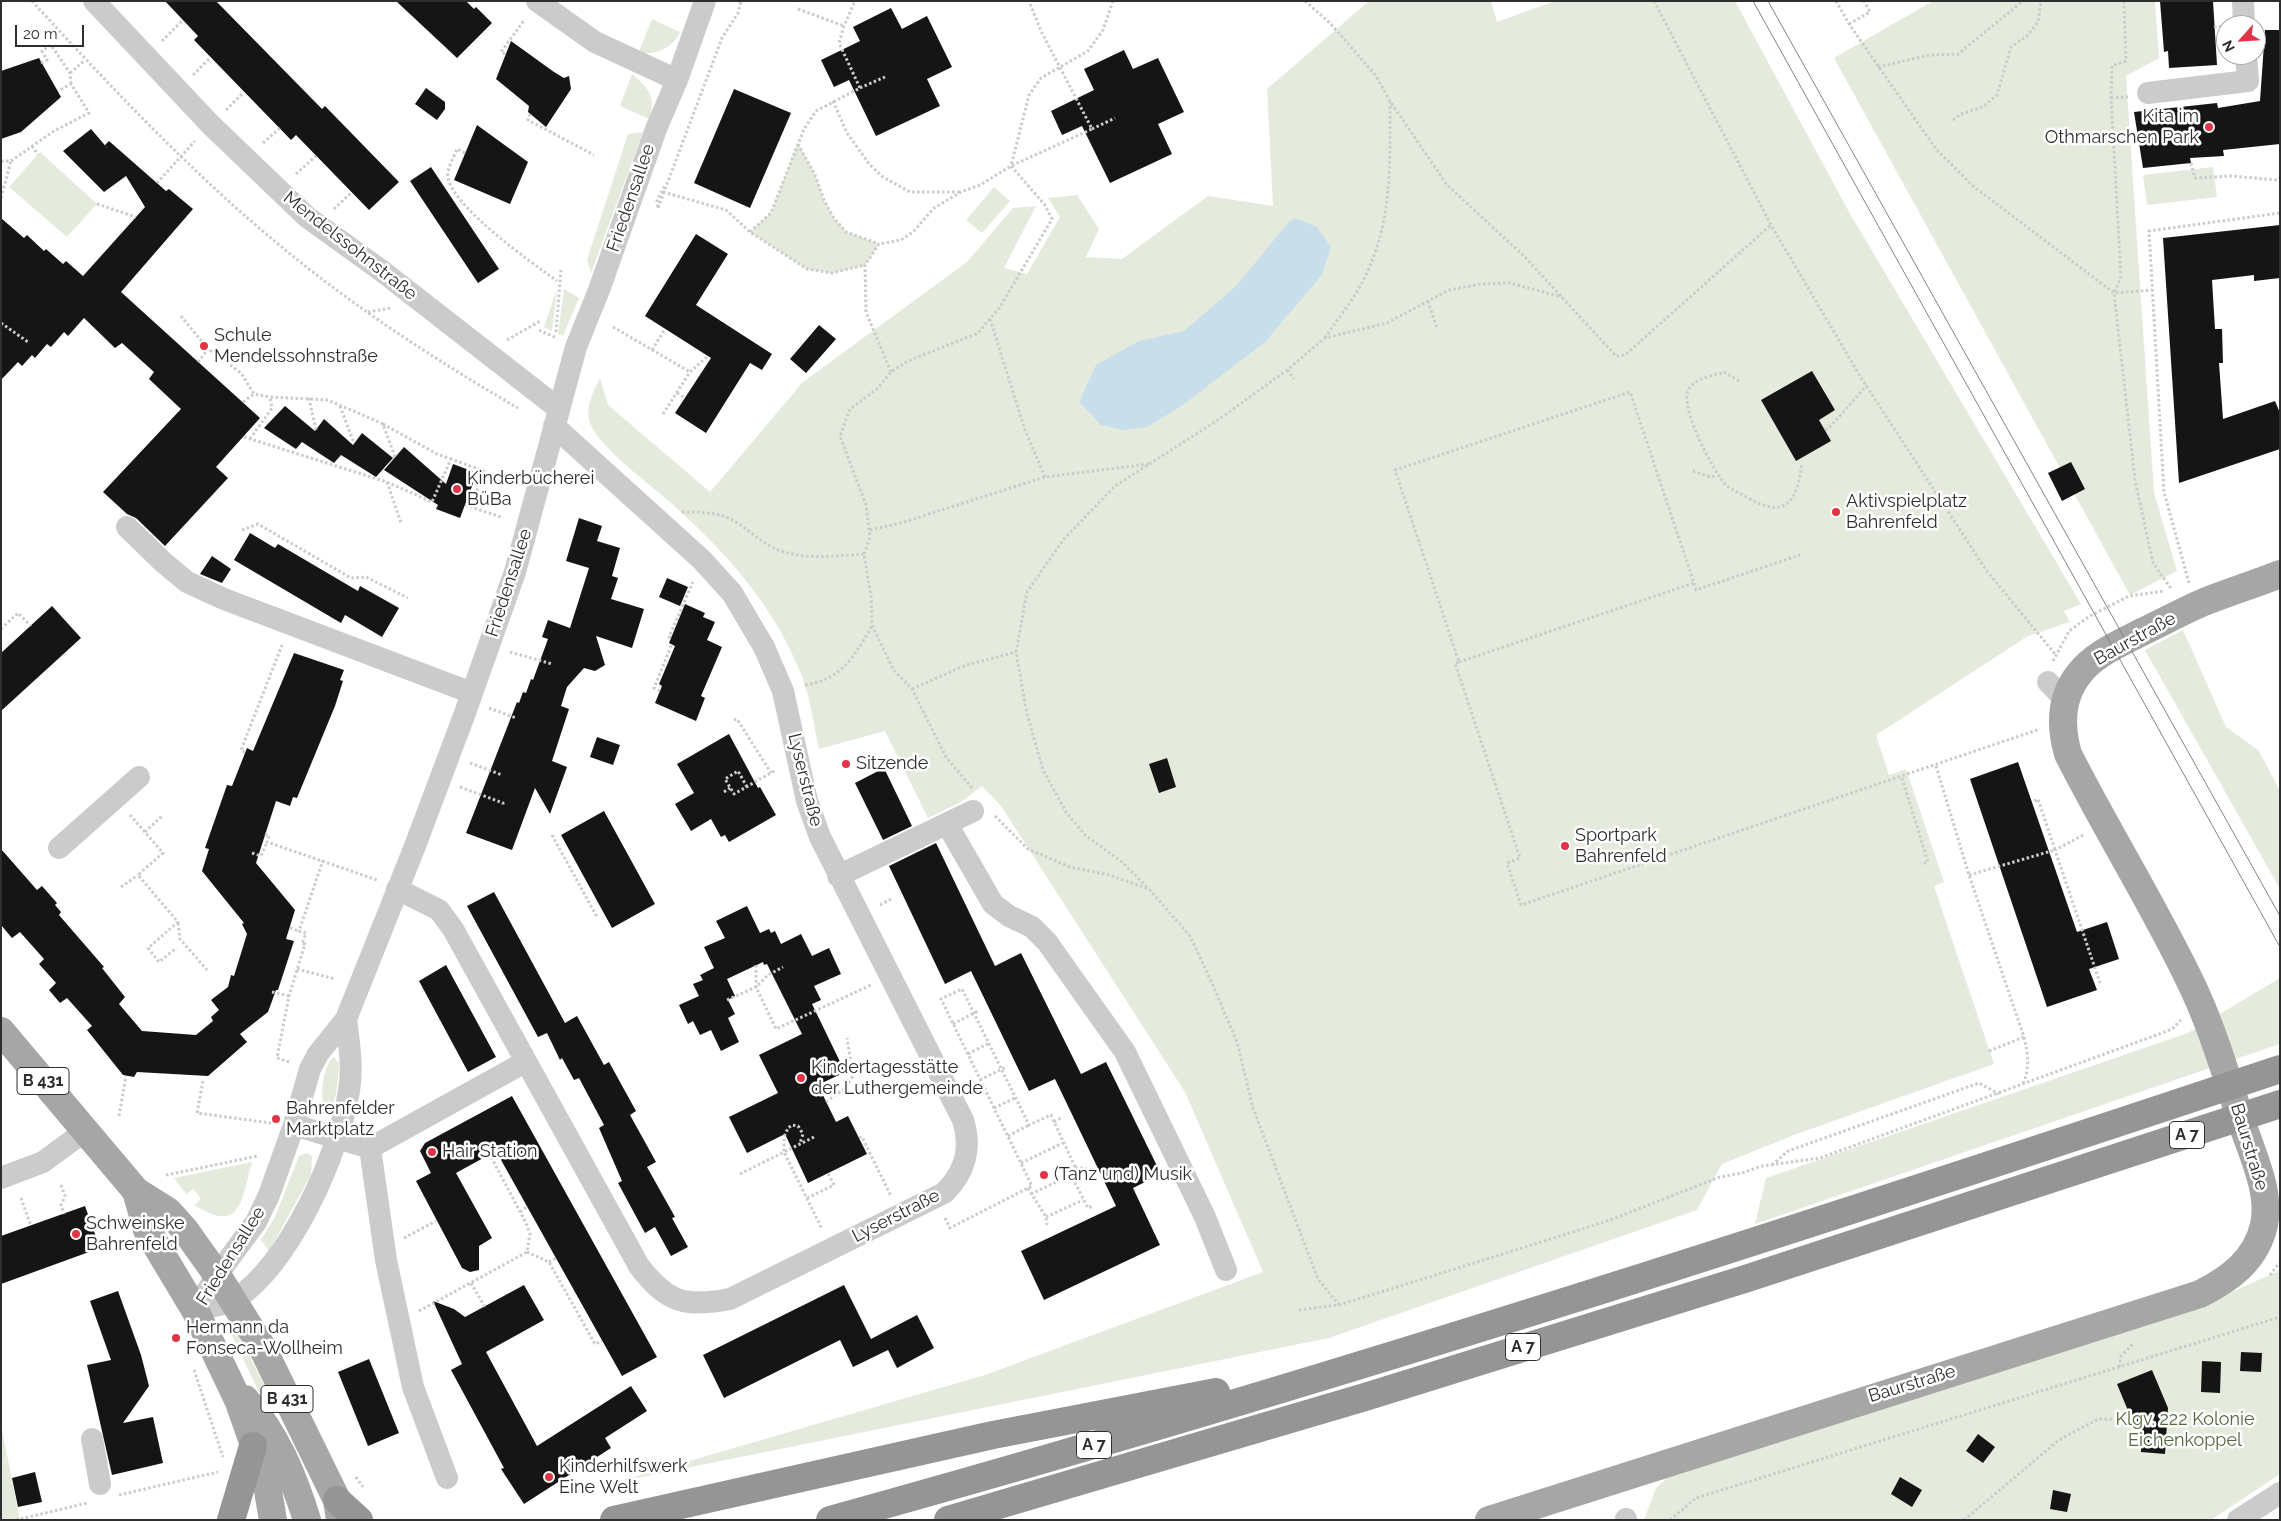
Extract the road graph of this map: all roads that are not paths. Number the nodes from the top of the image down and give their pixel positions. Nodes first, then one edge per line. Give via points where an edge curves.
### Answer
1 (94, 1) edge
2 (705, 1) edge
3 (2243, 1) edge
4 (533, 7) edge
5 (2244, 15) edge
6 (2247, 65) edge
7 (677, 80) junction
8 (2148, 93) dead end
9 (557, 418) junction
10 (127, 526) dead end
11 (2280, 574) edge
12 (479, 700) junction
13 (139, 777) dead end
14 (981, 806) road end
15 (947, 824) junction
16 (58, 848) dead end
17 (838, 876) junction
18 (389, 886) junction
19 (346, 1019) junction
20 (1, 1031) edge
21 (525, 1062) junction
22 (2280, 1069) edge
23 (2280, 1104) edge
24 (283, 1124) junction
25 (85, 1131) junction
26 (336, 1139) junction
27 (370, 1148) junction
28 (1, 1178) edge
29 (136, 1191) junction
30 (1226, 1270) dead end
31 (217, 1275) junction
32 (234, 1300) junction
33 (195, 1310) junction
34 (1357, 1367) junction
35 (231, 1382) junction
36 (92, 1439) dead end
37 (253, 1446) junction
38 (447, 1478) dead end
39 (100, 1484) dead end
40 (2280, 1492) edge
41 (338, 1510) edge
42 (231, 1520) edge
43 (273, 1520) edge
44 (307, 1520) edge
45 (359, 1520) edge
46 (614, 1520) edge
47 (830, 1520) edge
48 (948, 1520) edge
49 (1489, 1520) edge
50 (2238, 1520) edge

1 - 9 street, Mendelssohnstraße via 216,119 307,217 538,391
2 - 7 street, Friedensallee
3 - 5 street
4 - 7 street via 595,42
6 - 8 street via 2248,81
7 - 9 street, Friedensallee via 576,347
9 - 12 street, Friedensallee
9 - 17 street, Lyserstraße via 732,593 772,662 783,691 807,801
10 - 12 street via 187,582
11 - 49 main road, Baurstraße via 2202,603 2182,596 2056,691 2068,754 2188,976 2218,1051 2253,1155 2266,1212 2260,1239 2241,1268 2211,1288
12 - 18 street, Friedensallee
13 - 16 street
14 - 15 street
15 - 17 street
15 - 30 street via 993,904 1032,927 1047,942 1125,1052 1205,1217
17 - 21 street, Lyserstraße via 963,1120 968,1144 964,1166 944,1193 730,1299 701,1304 677,1300 650,1280 639,1266
18 - 19 street, Friedensallee
18 - 21 street, Lyserstraße via 439,910 446,918
19 - 24 street, Friedensallee via 318,1054
19 - 26 street, Friedensallee via 351,1065 349,1091
20 - 25 main road, B 431
21 - 27 street
22 - 34 highway, A 7 via 1939,1183
23 - 48 highway, A 7 via 1745,1279 1355,1400
24 - 26 street
24 - 31 street, Friedensallee via 279,1170 256,1222
25 - 28 street via 43,1162
25 - 29 main road, B 431
26 - 27 street
26 - 32 street, Friedensallee via 296,1228 269,1269
27 - 38 street via 384,1249 413,1387
29 - 31 main road, B 431 via 168,1211
29 - 33 main road, B 431 via 147,1230
31 - 32 main road, B 431
31 - 33 street, Friedensallee
32 - 33 street, Friedensallee
32 - 41 main road, B 431 via 262,1347
33 - 35 main road, B 431
34 - 46 highway via 993,1435
34 - 47 highway, A 7
35 - 37 main road, B 431
35 - 44 main road, B 431 via 262,1419 280,1448
36 - 39 street
37 - 42 highway
37 - 43 main road, B 431 via 266,1479
40 - 50 street
41 - 45 highway

